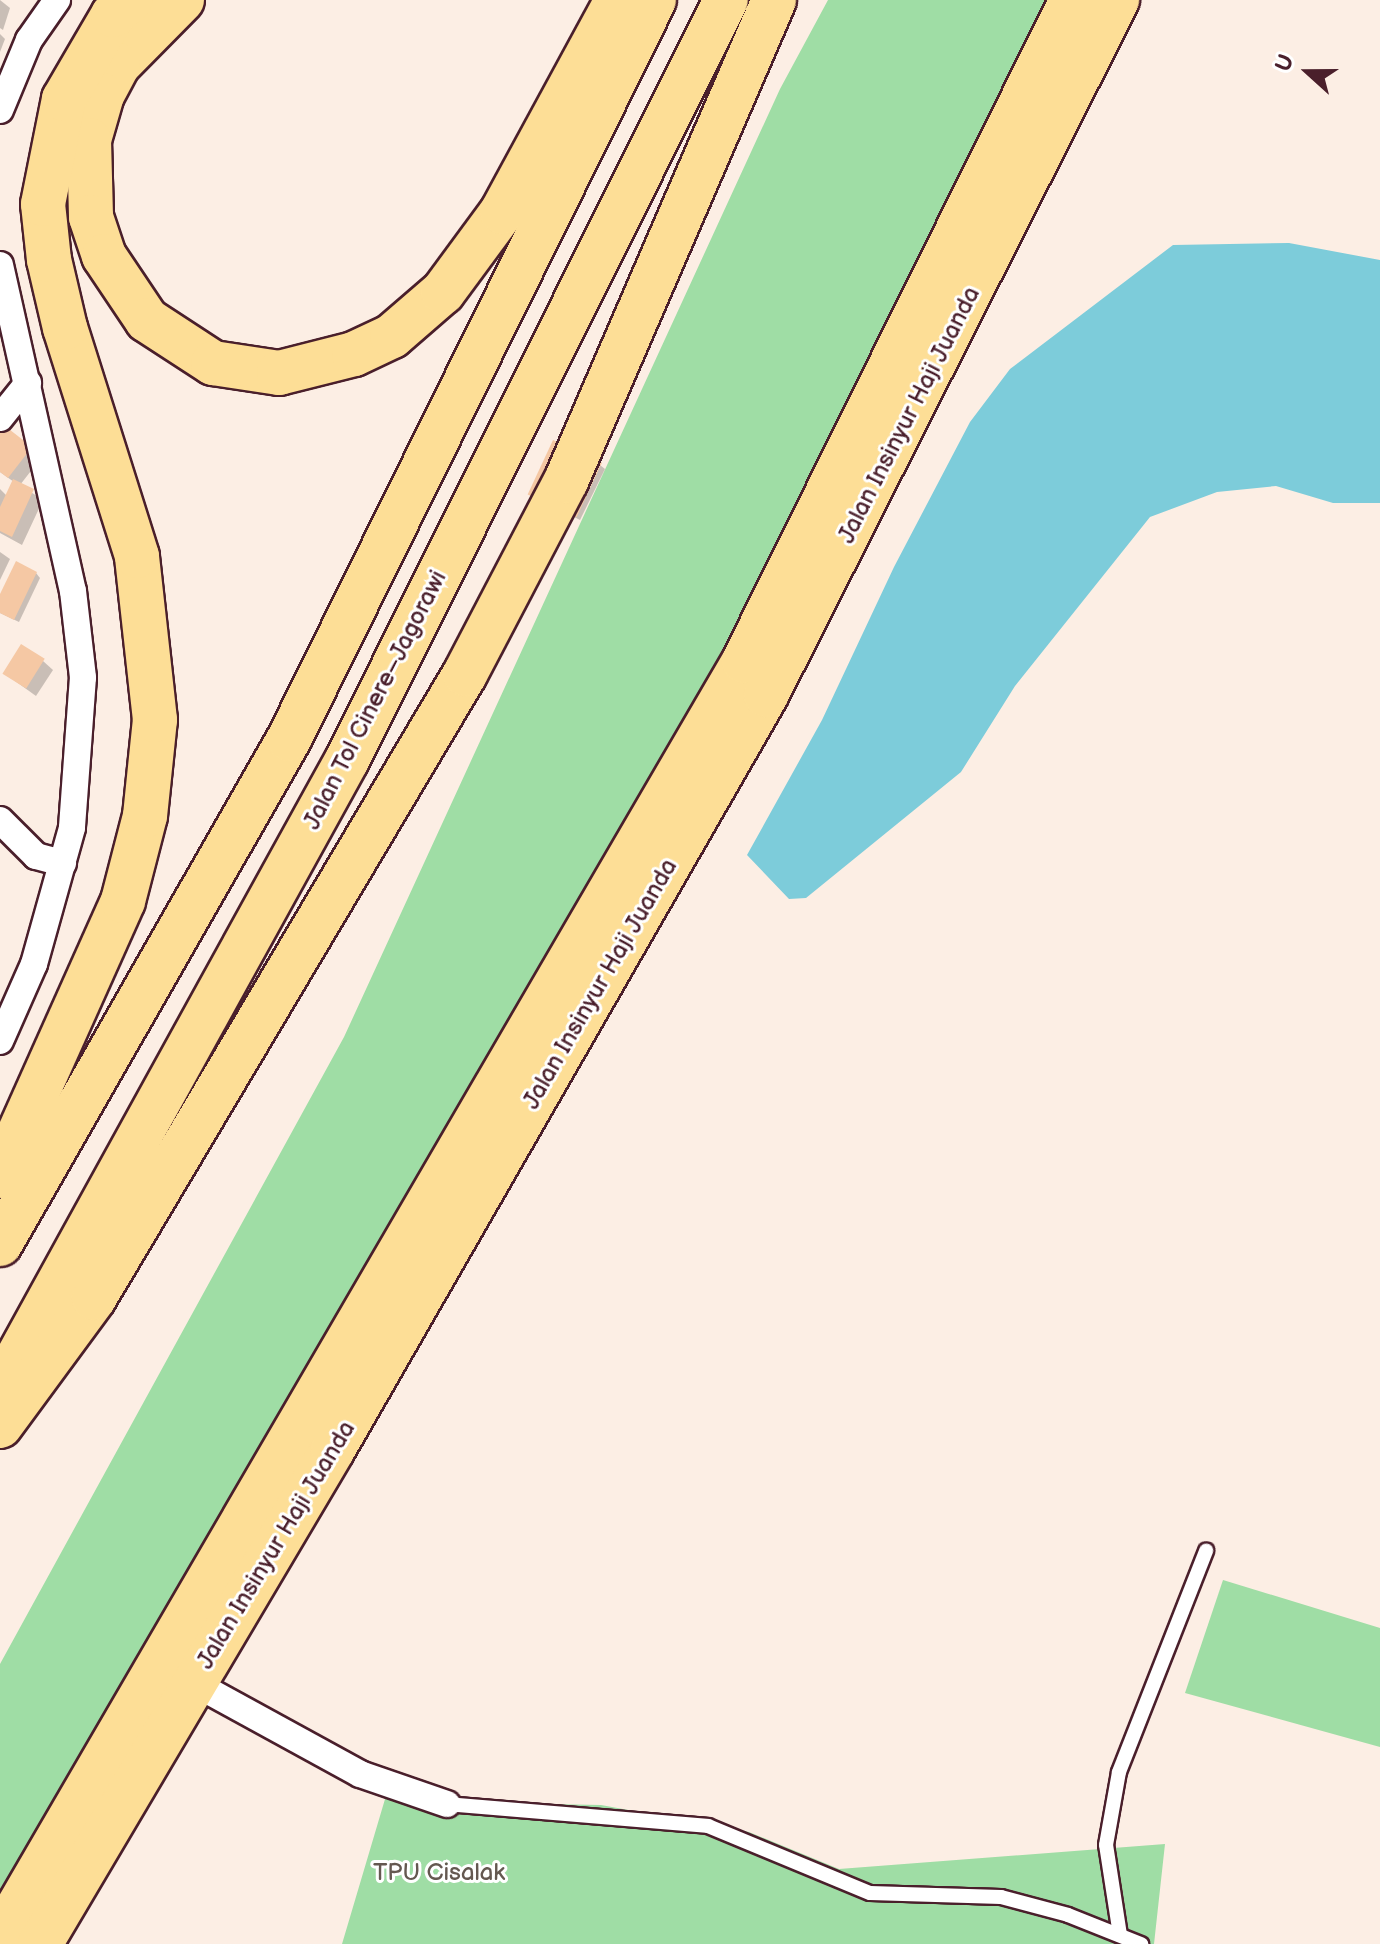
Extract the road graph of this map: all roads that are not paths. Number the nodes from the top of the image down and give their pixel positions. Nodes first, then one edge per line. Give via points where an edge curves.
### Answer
1 (57, 0) edge
2 (130, 0) edge
3 (182, 0) edge
4 (617, 0) edge
5 (654, 0) edge
6 (726, 0) edge
7 (774, 0) edge
8 (1072, 0) edge
9 (1117, 0) edge
10 (0, 110) edge
11 (0, 265) edge
12 (28, 383) junction
13 (0, 418) edge
14 (0, 820) edge
15 (63, 863) junction
16 (0, 1041) edge
17 (0, 1176) edge
18 (0, 1244) edge
19 (0, 1389) edge
20 (0, 1426) edge
21 (316, 1440) junction
22 (1206, 1551) dead end
23 (194, 1683) junction
24 (447, 1804) joint
25 (1120, 1935) junction
26 (0, 1938) edge
27 (40, 1944) edge
28 (1141, 1944) edge

1 - 10 street via 29,40
2 - 17 highway via 113,15 64,99 43,204 65,328 137,556 155,720 145,816 123,901
3 - 4 highway via 118,65 102,95 89,140 91,217 110,267 147,320 213,363 279,373 354,354 392,336 443,292 502,212
5 - 18 highway via 289,739
6 - 19 highway, Jalan Tol Cinere–Jagorawi via 347,760
7 - 20 highway via 566,481 465,674 94,1298
8 - 21 highway, Jalan Insinyur Haji Juanda via 744,661
9 - 21 highway, Jalan Insinyur Haji Juanda via 766,695
11 - 12 street
12 - 13 street
12 - 15 street via 80,629 78,778
14 - 15 street via 36,856
15 - 16 street via 34,964
21 - 23 highway, Jalan Insinyur Haji Juanda
21 - 26 highway, Jalan Insinyur Haji Juanda
22 - 25 lane via 1119,1772 1106,1845
23 - 24 street via 360,1774
23 - 27 highway, Jalan Insinyur Haji Juanda
24 - 25 lane via 708,1826 870,1893 1001,1897
25 - 28 lane

